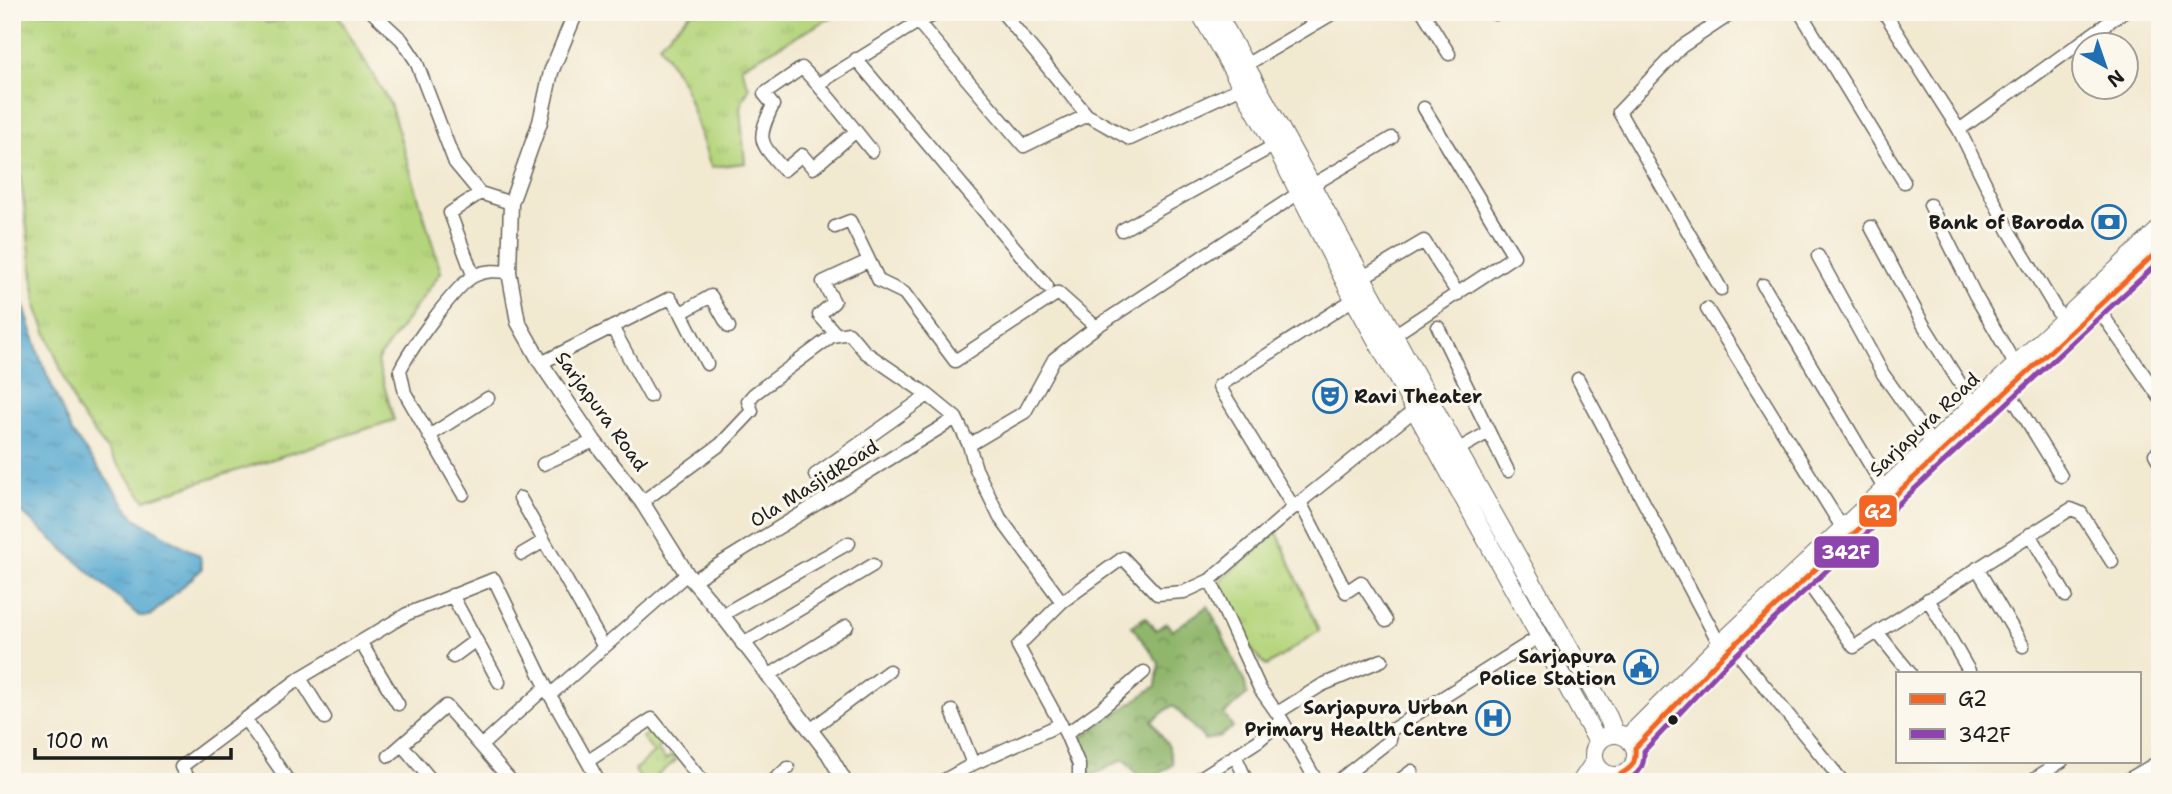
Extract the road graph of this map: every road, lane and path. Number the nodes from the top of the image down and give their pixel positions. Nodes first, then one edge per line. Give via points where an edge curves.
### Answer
1 (372, 12) edge
2 (576, 12) edge
3 (941, 12) edge
4 (1002, 12) edge
5 (1200, 12) edge
6 (1216, 12) edge
7 (1335, 12) edge
8 (1423, 12) edge
9 (1734, 12) edge
10 (1800, 12) edge
11 (1884, 12) edge
12 (2123, 12) edge
13 (918, 23) junction
14 (1449, 54) dead end
15 (856, 59) junction
16 (1240, 75) junction
17 (818, 84) junction
18 (1424, 108) dead end
19 (1087, 115) junction
20 (1959, 130) junction
21 (856, 131) junction
22 (1392, 138) dead end
23 (1275, 145) junction
24 (872, 151) dead end
25 (1903, 182) dead end
26 (1305, 189) junction
27 (480, 193) junction
28 (511, 202) junction
29 (1930, 205) dead end
30 (1871, 227) dead end
31 (835, 228) dead end
32 (1122, 230) dead end
33 (2159, 230) edge
34 (2160, 249) edge
35 (1818, 256) dead end
36 (868, 261) junction
37 (509, 272) junction
38 (473, 275) junction
39 (1363, 277) junction
40 (1763, 285) dead end
41 (1047, 286) dead end
42 (1721, 289) dead end
43 (1458, 294) junction
44 (1354, 299) junction
45 (2097, 307) junction
46 (1707, 309) dead end
47 (681, 313) junction
48 (2068, 323) junction
49 (612, 327) junction
50 (729, 327) dead end
51 (1096, 327) junction
52 (1438, 327) dead end
53 (1394, 334) junction
54 (837, 335) junction
55 (541, 363) junction
56 (707, 364) dead end
57 (2016, 366) junction
58 (1408, 375) junction
59 (1578, 379) dead end
60 (2008, 390) junction
61 (928, 395) junction
62 (650, 396) dead end
63 (488, 398) dead end
64 (2160, 398) edge
65 (1973, 406) junction
66 (1416, 409) junction
67 (956, 418) junction
68 (1489, 432) junction
69 (429, 436) junction
70 (594, 441) junction
71 (970, 445) junction
72 (1933, 445) junction
73 (1457, 450) junction
74 (2160, 451) edge
75 (2160, 463) edge
76 (543, 464) dead end
77 (1508, 471) dead end
78 (815, 475) dead end
79 (2061, 476) dead end
80 (1904, 480) junction
81 (1885, 490) junction
82 (463, 494) dead end
83 (520, 498) dead end
84 (642, 502) junction
85 (1297, 505) junction
86 (1843, 529) junction
87 (2029, 534) junction
88 (544, 541) junction
89 (849, 543) dead end
90 (522, 554) dead end
91 (1821, 557) junction
92 (2112, 562) dead end
93 (873, 565) dead end
94 (1977, 568) junction
95 (689, 578) junction
96 (1805, 579) junction
97 (1210, 580) junction
98 (452, 595) junction
99 (2066, 596) dead end
100 (1928, 599) junction
101 (1062, 602) junction
102 (722, 615) junction
103 (1386, 621) dead end
104 (847, 626) dead end
105 (1877, 632) junction
106 (1540, 636) junction
107 (476, 640) junction
108 (361, 643) junction
109 (742, 644) junction
110 (1726, 644) junction
111 (2023, 646) dead end
112 (604, 647) junction
113 (453, 657) dead end
114 (1381, 660) dead end
115 (888, 671) dead end
116 (1969, 671) dead end
117 (1144, 672) dead end
118 (1909, 672) edge
119 (768, 676) junction
120 (300, 678) junction
121 (499, 682) dead end
122 (548, 691) junction
123 (398, 704) dead end
124 (952, 711) dead end
125 (1280, 716) junction
126 (324, 718) dead end
127 (245, 719) junction
128 (1063, 729) junction
129 (810, 730) junction
130 (1626, 740) junction
131 (1598, 742) junction
132 (402, 745) junction
133 (482, 745) junction
134 (1235, 755) junction
135 (389, 756) dead end
136 (588, 761) junction
137 (1594, 761) junction
138 (2160, 761) edge
139 (2061, 762) edge
140 (973, 764) junction
141 (788, 768) dead end
142 (1412, 771) dead end
143 (1612, 779) edge
144 (2037, 780) edge
145 (1246, 781) edge
146 (191, 782) edge
147 (289, 782) edge
148 (433, 782) edge
149 (512, 782) edge
150 (599, 782) edge
151 (703, 782) edge
152 (772, 782) edge
153 (845, 782) edge
154 (941, 782) edge
155 (1079, 782) edge
156 (1194, 782) edge
157 (1317, 782) edge
158 (1337, 782) edge
159 (1397, 782) edge
160 (1580, 782) edge
161 (1843, 782) edge
162 (2124, 782) edge

1 - 27 street via 402,40 416,61 455,163
2 - 28 street, Sarjapura Road via 551,72 540,122
3 - 13 street
4 - 19 street
5 - 16 main road
6 - 16 main road
7 - 16 street
8 - 14 street
9 - 42 street via 1681,47 1619,112
10 - 25 street
11 - 20 street
12 - 20 street
13 - 15 street
13 - 19 street via 1024,146
15 - 17 street
15 - 41 street
16 - 19 street via 1130,139
16 - 23 main road
16 - 26 main road
17 - 21 street
17 - 21 street via 802,68 764,94 773,105 761,131 764,146 784,170 802,155 813,168
18 - 43 street via 1514,256
20 - 48 street via 2008,231
21 - 24 street
22 - 26 street
23 - 26 main road
23 - 32 street
26 - 39 main road
26 - 44 main road
26 - 51 street
27 - 28 street
27 - 38 street via 450,213
28 - 37 street, Sarjapura Road
29 - 57 street
30 - 65 street
31 - 36 street via 850,221
33 - 48 main road, Sarjapura Road
34 - 45 main road, Sarjapura Road
35 - 72 street via 1883,374
36 - 51 street via 879,281 904,293 955,361 1058,293
36 - 54 street via 823,282 834,302 819,315
37 - 38 street
37 - 55 street, Sarjapura Road via 518,322
38 - 69 street via 426,329 400,370 405,393
39 - 43 street via 1424,241
39 - 53 main road
40 - 81 street
43 - 53 street
44 - 58 main road
44 - 85 street via 1219,386
45 - 48 main road, Sarjapura Road
45 - 64 street
46 - 86 street
47 - 49 street via 670,299
47 - 50 street via 711,296
47 - 56 street
48 - 57 main road, Sarjapura Road
48 - 60 main road, Sarjapura Road
49 - 55 street
49 - 62 street
51 - 71 street via 1054,359 1025,412
52 - 68 street
53 - 58 main road
54 - 61 street via 849,333 865,352
54 - 84 street via 754,394 748,401 752,411 721,444
55 - 70 street, Sarjapura Road
57 - 65 main road, Sarjapura Road
58 - 66 main road
58 - 73 main road
59 - 110 street
60 - 79 street
60 - 80 main road, Sarjapura Road
61 - 67 street
61 - 78 street
63 - 69 street
65 - 72 main road, Sarjapura Road
66 - 85 street
66 - 106 main road
67 - 71 street
67 - 95 street, Ola MasjidRoad
68 - 73 street
68 - 77 street
69 - 82 street
70 - 76 street
70 - 84 street, Sarjapura Road
71 - 101 street via 976,469 1000,518
72 - 80 main road, Sarjapura Road
73 - 130 main road via 1608,718
74 - 75 street via 2155,454
80 - 81 main road, Sarjapura Road
80 - 91 main road, Sarjapura Road
81 - 86 main road, Sarjapura Road
83 - 88 street
84 - 95 street, Sarjapura Road
85 - 97 street
85 - 103 street via 1346,592 1361,582
86 - 91 main road, Sarjapura Road
87 - 92 street via 2075,509
87 - 94 street
87 - 99 street
88 - 90 street
88 - 112 street
89 - 102 street
91 - 96 main road, Sarjapura Road
91 - 110 main road, Sarjapura Road
93 - 109 street
94 - 100 street
94 - 111 street
95 - 102 street, Sarjapura Road
95 - 112 street, Ola MasjidRoad
96 - 105 street via 1854,647
96 - 110 main road, Sarjapura Road
97 - 101 street via 1184,592 1157,594 1123,558
97 - 125 street via 1260,689
98 - 107 street
98 - 108 street via 408,614
98 - 122 street via 494,579
100 - 105 street
100 - 116 street
101 - 128 street via 1018,646
102 - 109 street, Sarjapura Road
104 - 119 street
105 - 118 street
106 - 131 main road
106 - 158 street via 1392,734
107 - 113 street
107 - 121 street
108 - 120 street
108 - 123 street
109 - 119 street, Sarjapura Road
110 - 130 main road, Sarjapura Road
110 - 161 street
112 - 122 street, Ola MasjidRoad
114 - 125 street via 1322,685
115 - 129 street
117 - 128 street via 1102,708
119 - 129 street, Sarjapura Road
120 - 126 street
120 - 127 street
122 - 133 street, Ola MasjidRoad
122 - 136 street
124 - 140 street
125 - 134 street via 1258,741
125 - 157 street
127 - 146 street via 181,767
127 - 147 street
128 - 140 street
128 - 155 street via 1079,765
129 - 153 street, Sarjapura Road
130 - 131 main road via 1603,737
130 - 143 main road via 1635,761 1627,772
131 - 137 main road
132 - 133 street via 446,706
132 - 135 street
132 - 148 street
133 - 149 street
134 - 145 street
134 - 156 street
136 - 150 street
136 - 151 street via 652,719
137 - 143 main road
137 - 160 main road
138 - 162 street
139 - 144 street
140 - 154 street
141 - 152 street
142 - 159 street

